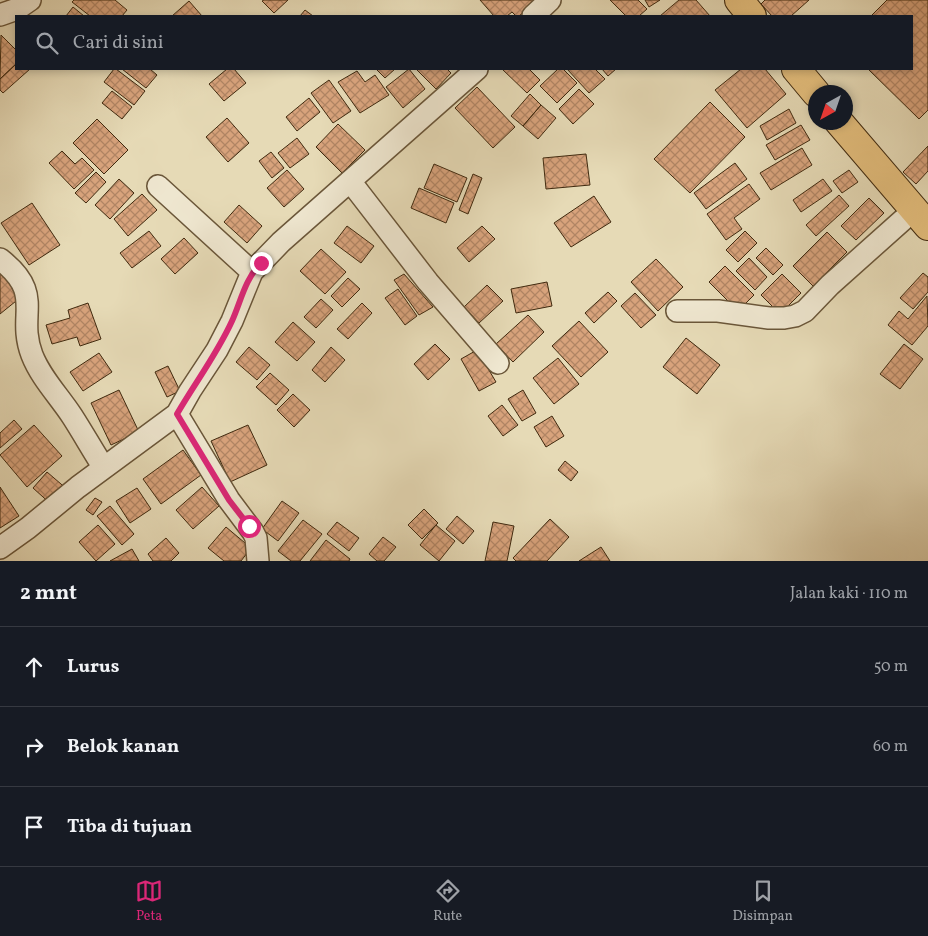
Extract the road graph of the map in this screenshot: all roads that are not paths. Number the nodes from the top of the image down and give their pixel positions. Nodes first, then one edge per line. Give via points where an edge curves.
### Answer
1 (30, 0) edge
2 (550, 0) edge
3 (739, 0) edge
4 (0, 15) edge
5 (534, 15) edge
6 (751, 15) edge
7 (476, 70) edge
8 (797, 70) edge
9 (809, 85) edge
10 (846, 130) edge
11 (350, 181) junction
12 (158, 186) dead end
13 (921, 218) edge
14 (0, 259) edge
15 (252, 272) junction
16 (677, 311) dead end
17 (498, 363) dead end
18 (177, 414) junction
19 (104, 468) junction
20 (0, 548) edge
21 (258, 561) edge

1 - 4 street
2 - 5 street
3 - 6 main road
7 - 11 street
8 - 9 main road
10 - 13 main road
11 - 15 street
11 - 17 street via 428,282
12 - 15 street
13 - 16 street via 830,285 805,311 795,316 776,318 718,311
14 - 19 street via 16,273 27,292 27,335 33,358
15 - 18 street via 221,343
18 - 19 street
18 - 21 street via 229,500 253,532
19 - 20 street

